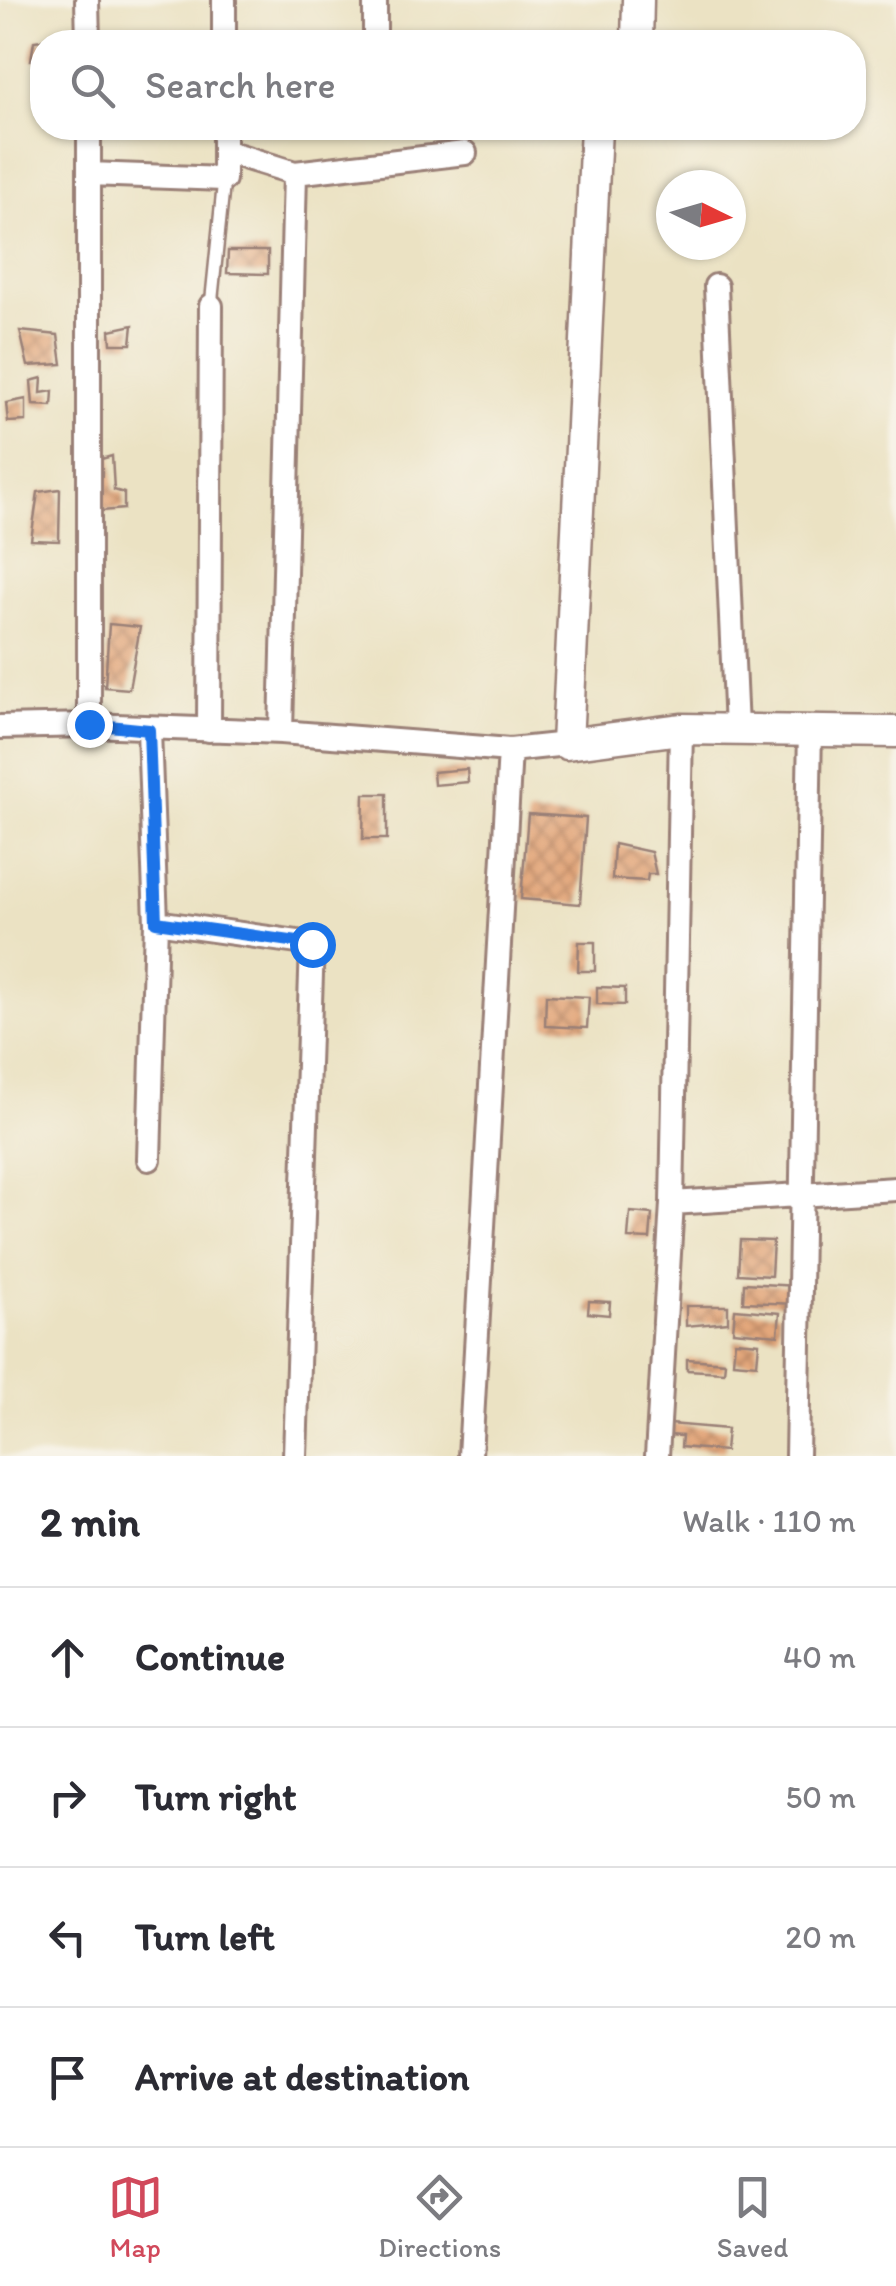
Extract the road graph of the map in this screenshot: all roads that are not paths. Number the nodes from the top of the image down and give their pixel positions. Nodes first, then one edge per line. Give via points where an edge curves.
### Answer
1 (87, 0) edge
2 (224, 0) edge
3 (375, 0) edge
4 (638, 0) edge
5 (88, 30) edge
6 (224, 30) edge
7 (374, 30) edge
8 (637, 30) edge
9 (89, 140) edge
10 (224, 140) edge
11 (226, 140) edge
12 (595, 140) edge
13 (465, 153) dead end
14 (294, 173) junction
15 (90, 174) junction
16 (224, 179) junction
17 (716, 286) dead end
18 (211, 306) joint
19 (89, 724) junction
20 (0, 728) edge
21 (736, 728) junction
22 (810, 728) junction
23 (681, 729) junction
24 (149, 730) junction
25 (210, 730) junction
26 (281, 732) junction
27 (896, 732) edge
28 (567, 744) junction
29 (510, 750) junction
30 (156, 922) junction
31 (148, 1159) dead end
32 (896, 1189) edge
33 (802, 1195) junction
34 (672, 1203) junction
35 (296, 1456) edge
36 (470, 1456) edge
37 (657, 1456) edge
38 (797, 1456) edge

1 - 5 street
2 - 6 street
3 - 7 street
4 - 8 main road
9 - 15 street
10 - 16 street
11 - 14 street
12 - 28 main road
13 - 14 street
14 - 26 street
15 - 16 street
15 - 19 street
16 - 18 lane
17 - 21 street
18 - 25 street
19 - 20 street
19 - 24 street
21 - 22 main road
21 - 23 main road
22 - 27 main road
22 - 33 street
23 - 28 main road
23 - 34 street
24 - 25 street
24 - 30 street
25 - 26 street
26 - 29 street
28 - 29 street
29 - 36 street
30 - 31 street
30 - 35 street via 312,944
32 - 33 street
33 - 34 street
33 - 38 street
34 - 37 street

